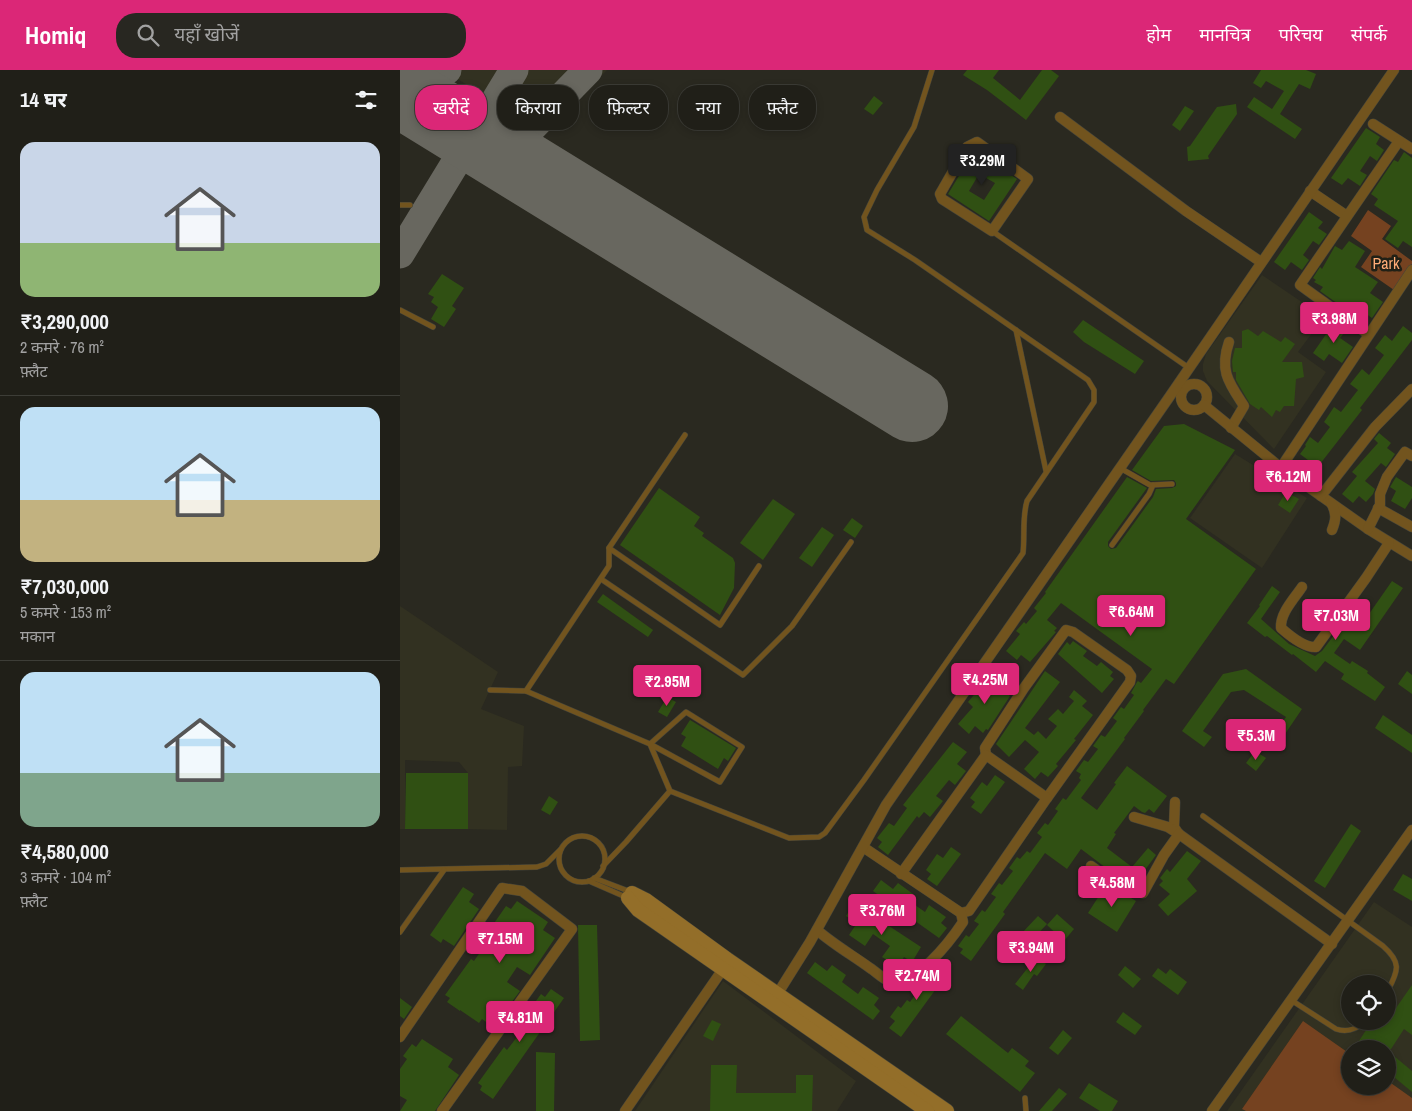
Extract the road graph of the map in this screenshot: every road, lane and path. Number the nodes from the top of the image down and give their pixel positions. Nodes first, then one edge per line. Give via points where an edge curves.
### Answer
1 (932, 70) edge
2 (1394, 70) edge
3 (1060, 116) dead end
4 (1373, 124) dead end
5 (1399, 141) junction
6 (1412, 149) edge
7 (1310, 191) junction
8 (400, 205) edge
9 (410, 205) dead end
10 (1347, 216) junction
11 (992, 231) junction
12 (1261, 262) junction
13 (1412, 270) edge
14 (400, 310) edge
15 (433, 326) dead end
16 (1016, 329) junction
17 (1368, 334) junction
18 (1229, 342) dead end
19 (1191, 366) junction
20 (1187, 386) junction
21 (1412, 389) edge
22 (1168, 400) junction
23 (1204, 405) junction
24 (1231, 428) junction
25 (685, 435) dead end
26 (1412, 456) edge
27 (1280, 467) junction
28 (1120, 468) junction
29 (1046, 471) junction
30 (1172, 484) dead end
31 (1270, 484) dead end
32 (1152, 485) junction
33 (1326, 499) junction
34 (1378, 508) junction
35 (1412, 527) edge
36 (1368, 529) junction
37 (1332, 530) dead end
38 (851, 542) dead end
39 (1389, 543) junction
40 (1112, 545) dead end
41 (609, 548) junction
42 (1412, 556) edge
43 (759, 566) dead end
44 (601, 579) junction
45 (1302, 587) dead end
46 (490, 690) dead end
47 (526, 691) junction
48 (650, 744) junction
49 (986, 755) junction
50 (670, 791) junction
51 (1047, 798) junction
52 (1175, 802) dead end
53 (1203, 816) dead end
54 (1134, 817) dead end
55 (1412, 830) edge
56 (1179, 834) junction
57 (863, 848) junction
58 (561, 849) junction
59 (603, 866) junction
60 (1091, 866) dead end
61 (400, 870) edge
62 (444, 870) junction
63 (901, 874) junction
64 (592, 879) junction
65 (630, 896) junction
66 (961, 913) junction
67 (1347, 921) junction
68 (817, 930) junction
69 (400, 932) edge
70 (1332, 944) junction
71 (723, 970) junction
72 (1395, 975) edge
73 (778, 993) junction
74 (1291, 1000) junction
75 (1354, 1030) edge
76 (400, 1037) edge
77 (1025, 1098) dead end
78 (442, 1111) edge
79 (625, 1111) edge
80 (927, 1111) edge
81 (947, 1111) edge
82 (1026, 1111) edge
83 (1213, 1111) edge

1 - 16 lane via 914,127 864,217 867,230
2 - 7 street
3 - 12 street via 1186,211
4 - 5 street
5 - 6 street
5 - 10 street
7 - 10 street
7 - 12 street
8 - 9 lane
10 - 17 street via 1300,285
11 - 11 street via 1028,179 977,142 968,147 940,194 942,199
11 - 19 lane
12 - 19 street
13 - 17 street
14 - 15 lane
16 - 29 lane
16 - 29 lane via 1088,380 1094,390 1094,402
17 - 27 street
18 - 24 street via 1224,355 1224,370 1244,406
19 - 20 street
19 - 22 street
20 - 22 street
20 - 23 street via 1198,384 1204,388 1207,394
20 - 23 street via 1181,397 1185,405 1197,409
21 - 33 street via 1375,428
22 - 28 street
23 - 24 street
24 - 27 street
25 - 41 lane
26 - 34 street via 1405,452 1387,477
27 - 31 street
27 - 33 street
28 - 32 lane
28 - 57 street via 886,805
29 - 50 lane via 1023,512 1025,538 1022,553 825,833 819,837 789,838
30 - 32 lane
32 - 40 lane
33 - 36 street
33 - 37 street via 1336,517
34 - 35 street
34 - 36 street
36 - 39 street
38 - 44 lane via 792,626 743,674
39 - 42 street
39 - 45 street via 1316,647 1312,648 1281,628 1285,611
41 - 43 lane via 720,625
41 - 44 lane via 609,566
44 - 47 lane
46 - 47 lane
47 - 48 lane
48 - 48 lane via 720,782 742,747 686,712
48 - 50 lane
49 - 51 street
49 - 51 street via 985,748 1066,630 1127,670 1130,682
49 - 63 street
50 - 59 lane
51 - 66 street via 970,911
52 - 56 street via 1174,827
53 - 67 lane
54 - 56 street via 1168,827
55 - 67 street
56 - 60 street via 1143,893 1123,889
56 - 70 street
57 - 63 street
57 - 68 street
58 - 59 lane via 574,837 587,836 602,847
58 - 62 lane via 546,864 537,867
58 - 64 lane via 559,861 563,872 578,881
59 - 64 lane
61 - 62 lane
62 - 69 lane
63 - 66 street
64 - 65 lane
65 - 71 main road via 638,910
65 - 73 main road via 646,900
66 - 68 street via 963,922 943,948 905,980 889,981
67 - 70 street
67 - 72 lane via 1394,956 1397,963
68 - 73 street
70 - 74 street
71 - 79 street
71 - 80 main road
73 - 81 main road
74 - 75 lane via 1336,1029
74 - 83 street
76 - 78 street via 502,888 522,891 572,929
77 - 82 lane

